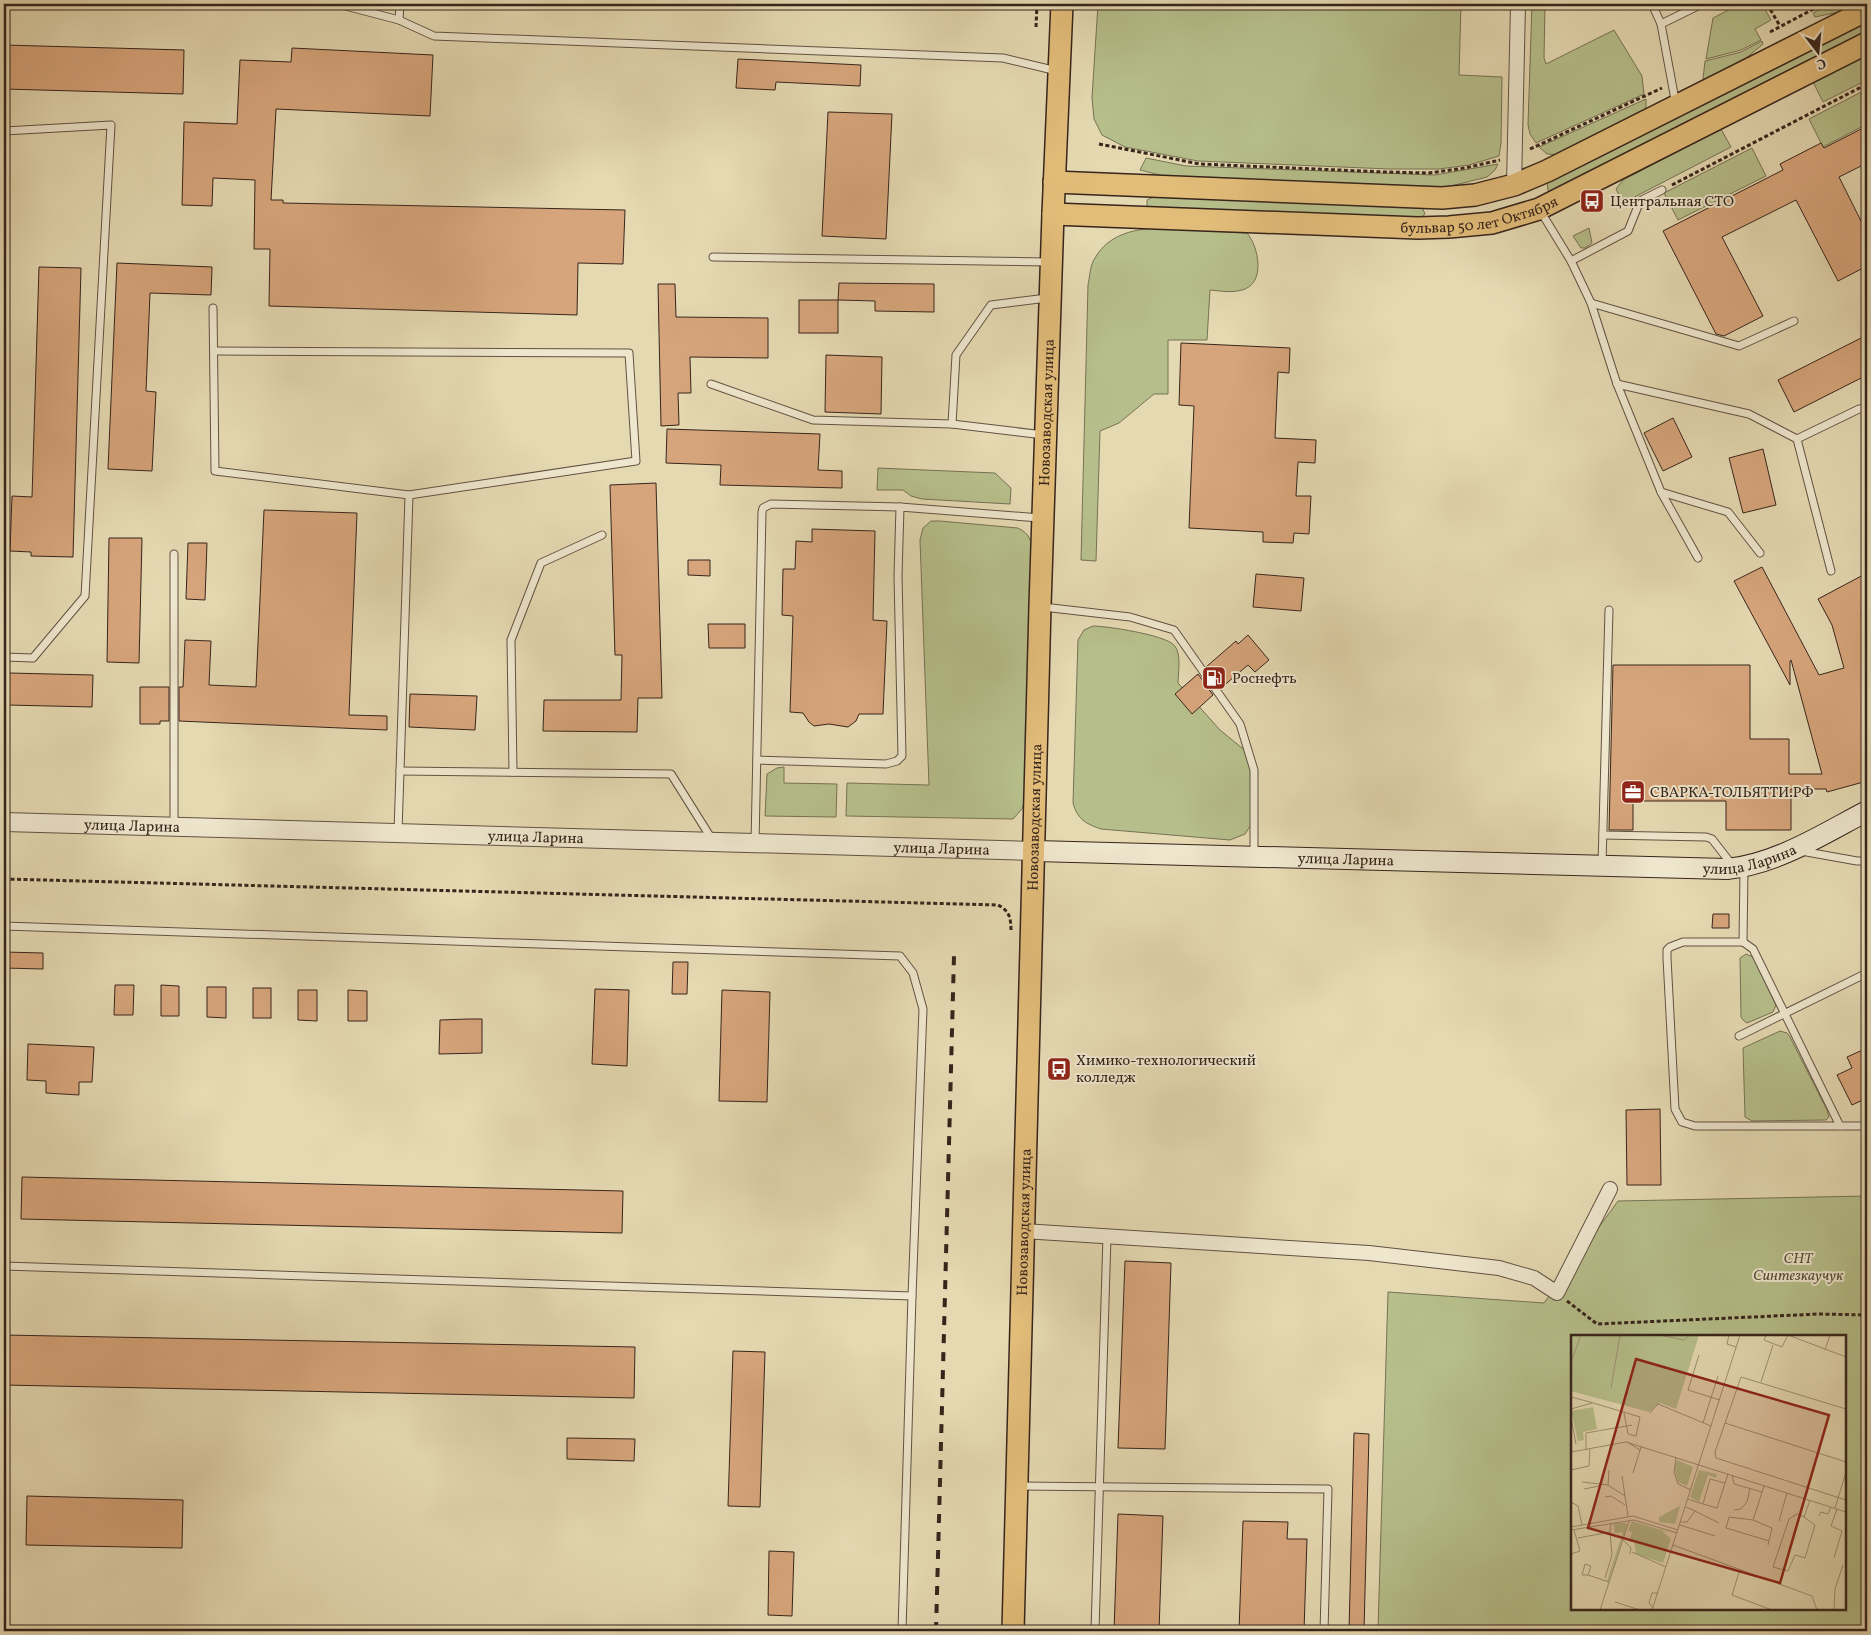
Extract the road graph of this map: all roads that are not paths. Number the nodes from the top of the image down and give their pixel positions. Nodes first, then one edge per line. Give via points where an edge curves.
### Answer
1 (338, 4) edge
2 (400, 4) edge
3 (1062, 4) edge
4 (1518, 4) edge
5 (1652, 4) edge
6 (1702, 4) edge
7 (1867, 10) edge
8 (399, 20) junction
9 (1661, 24) junction
10 (1867, 43) edge
11 (1060, 72) junction
12 (1676, 106) junction
13 (4, 131) edge
14 (1054, 182) junction
15 (1514, 185) junction
16 (1147, 186) junction
17 (1662, 190) road end
18 (1540, 209) junction
19 (1053, 214) junction
20 (1143, 217) junction
21 (713, 257) dead end
22 (1571, 261) junction
23 (1051, 262) junction
24 (1050, 298) junction
25 (1590, 303) junction
26 (213, 308) dead end
27 (1794, 321) dead end
28 (214, 352) junction
29 (711, 384) dead end
30 (1617, 384) junction
31 (1867, 407) edge
32 (952, 424) junction
33 (1045, 436) junction
34 (1797, 439) junction
35 (1661, 492) junction
36 (409, 495) junction
37 (900, 507) junction
38 (1042, 519) junction
39 (602, 536) dead end
40 (1760, 553) dead end
41 (174, 554) dead end
42 (1698, 558) dead end
43 (1831, 571) dead end
44 (1040, 606) junction
45 (1609, 610) dead end
46 (4, 657) edge
47 (757, 760) junction
48 (400, 771) junction
49 (513, 772) junction
50 (1867, 811) edge
51 (4, 822) edge
52 (174, 826) junction
53 (398, 833) junction
54 (1603, 834) junction
55 (713, 842) junction
56 (755, 843) junction
57 (1793, 849) junction
58 (1035, 851) junction
59 (1254, 856) junction
60 (1867, 861) edge
61 (1602, 866) junction
62 (1740, 867) junction
63 (4, 926) edge
64 (1743, 942) junction
65 (1867, 973) edge
66 (1786, 1013) junction
67 (1739, 1036) dead end
68 (1840, 1126) junction
69 (1867, 1126) edge
70 (1610, 1189) dead end
71 (1023, 1231) junction
72 (1107, 1236) junction
73 (4, 1266) edge
74 (912, 1296) junction
75 (1017, 1486) junction
76 (1099, 1486) junction
77 (902, 1631) edge
78 (1013, 1631) edge
79 (1095, 1631) edge
80 (1324, 1631) edge

1 - 8 lane
2 - 8 lane
3 - 11 main road, Новозаводская улица
4 - 15 street
5 - 9 lane
6 - 9 lane
7 - 12 main road, бульвар 50 лет Октября
8 - 11 lane via 434,36 1003,58
9 - 12 lane
10 - 18 main road, бульвар 50 лет Октября
11 - 14 main road, Новозаводская улица
12 - 15 main road, бульвар 50 лет Октября
13 - 46 lane via 111,125 85,596 33,658
14 - 16 main road, бульвар 50 лет Октября
14 - 19 main road, Новозаводская улица
15 - 16 main road, бульвар 50 лет Октября via 1476,195 1442,198
16 - 20 main road via 1136,191 1130,204
17 - 22 lane via 1640,201 1628,231
18 - 20 main road, бульвар 50 лет Октября via 1492,223 1448,227
18 - 22 lane
19 - 20 main road, бульвар 50 лет Октября
19 - 23 main road, Новозаводская улица
21 - 23 lane
22 - 25 lane
23 - 24 main road, Новозаводская улица
24 - 32 lane via 991,305 956,355
24 - 33 main road, Новозаводская улица
25 - 27 lane via 1739,346
25 - 30 lane
26 - 28 lane
28 - 36 lane via 215,471
28 - 36 lane via 629,354 636,461
29 - 32 lane via 813,420
30 - 34 lane via 1749,414
30 - 35 lane
31 - 34 lane
32 - 33 lane
33 - 38 main road, Новозаводская улица
34 - 43 lane
35 - 40 lane via 1728,512
35 - 42 lane
36 - 48 lane
37 - 38 lane
37 - 47 lane via 771,504 763,508
37 - 47 lane via 898,576 902,756 886,764
38 - 44 main road, Новозаводская улица
39 - 49 lane via 541,563 511,640
41 - 52 lane
44 - 58 main road, Новозаводская улица
44 - 59 lane via 1130,617 1174,630 1240,724 1254,770
45 - 54 lane
47 - 56 lane
48 - 49 lane
48 - 53 lane
49 - 55 lane via 671,774
50 - 57 main road, улица Ларина
51 - 52 street, улица Ларина
52 - 53 street, улица Ларина
53 - 55 street, улица Ларина
54 - 61 lane
54 - 62 lane via 1706,837
55 - 56 street, улица Ларина
56 - 58 street, улица Ларина
57 - 60 lane
57 - 62 main road, улица Ларина
58 - 59 main road, улица Ларина
58 - 71 main road, Новозаводская улица
59 - 61 main road, улица Ларина
61 - 62 main road, улица Ларина
62 - 64 lane
63 - 74 lane via 900,956 913,973 923,1009
64 - 66 lane via 1757,954
64 - 68 lane via 1683,942 1667,950 1678,1117 1695,1126
65 - 66 lane
66 - 67 lane
66 - 68 lane
68 - 69 lane
70 - 72 street via 1557,1293 1534,1278 1499,1268 1369,1253
71 - 72 street
71 - 75 main road, Новозаводская улица
72 - 76 lane
73 - 74 lane
74 - 77 lane
75 - 76 lane
75 - 78 main road, Новозаводская улица
76 - 79 lane
76 - 80 lane via 1328,1489

